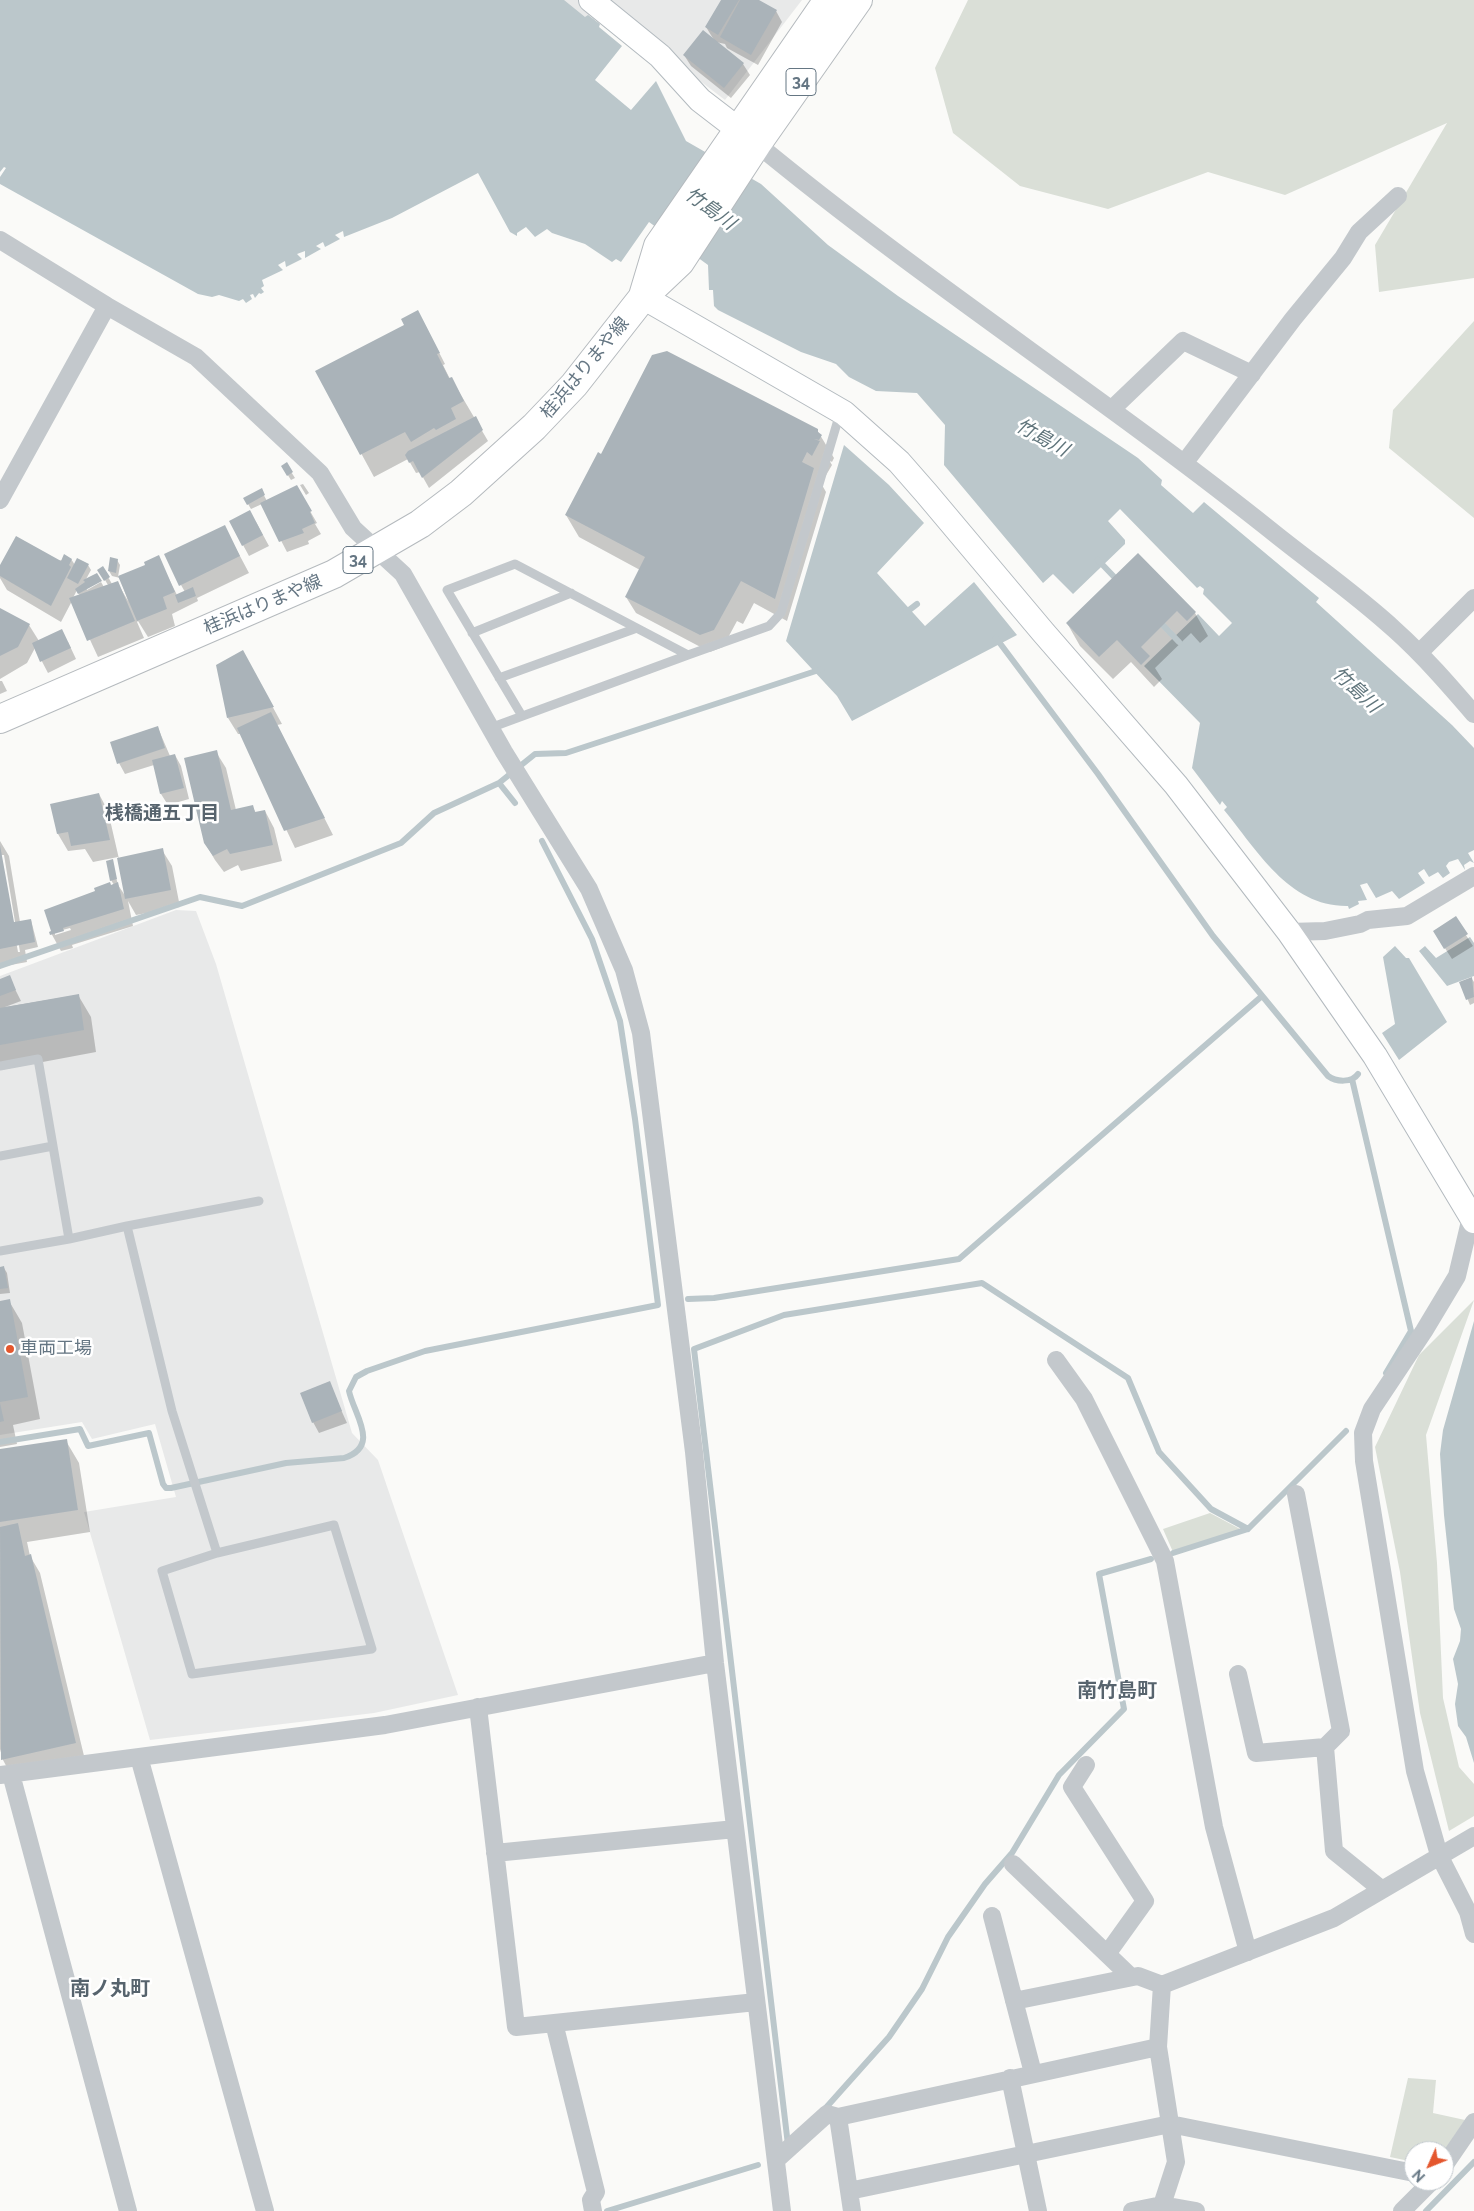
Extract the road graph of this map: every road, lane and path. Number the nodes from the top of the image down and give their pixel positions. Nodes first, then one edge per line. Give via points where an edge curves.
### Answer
1 (591, 0) edge
2 (828, 0) edge
3 (858, 0) edge
4 (741, 147) junction
5 (1398, 196) dead end
6 (0, 240) edge
7 (643, 297) junction
8 (107, 306) junction
9 (1252, 374) junction
10 (1112, 409) junction
11 (841, 411) junction
12 (1185, 462) junction
13 (0, 500) edge
14 (377, 550) junction
15 (570, 593) junction
16 (1474, 598) edge
17 (637, 628) junction
18 (472, 633) junction
19 (1420, 653) junction
20 (688, 655) junction
21 (499, 678) junction
22 (1474, 714) edge
23 (522, 716) junction
24 (0, 719) edge
25 (490, 728) junction
26 (1474, 876) edge
27 (1289, 932) junction
28 (0, 1066) edge
29 (53, 1146) junction
30 (0, 1156) edge
31 (259, 1201) dead end
32 (1473, 1219) edge
33 (127, 1226) junction
34 (69, 1239) junction
35 (0, 1251) edge
36 (1056, 1360) dead end
37 (1296, 1494) dead end
38 (217, 1553) junction
39 (715, 1663) junction
40 (1238, 1674) dead end
41 (478, 1707) junction
42 (1325, 1747) junction
43 (139, 1758) junction
44 (1086, 1765) dead end
45 (5, 1774) edge
46 (735, 1829) junction
47 (1474, 1836) edge
48 (495, 1853) junction
49 (1440, 1855) junction
50 (1013, 1864) dead end
51 (1381, 1889) junction
52 (992, 1916) dead end
53 (1474, 1934) edge
54 (1248, 1952) junction
55 (1106, 1954) junction
56 (1131, 1977) junction
57 (1162, 1985) junction
58 (1014, 2001) junction
59 (756, 2002) junction
60 (554, 2023) junction
61 (1158, 2047) junction
62 (1033, 2073) junction
63 (1010, 2078) junction
64 (838, 2117) junction
65 (1474, 2122) edge
66 (1170, 2124) junction
67 (1454, 2151) edge
68 (1026, 2154) junction
69 (776, 2160) junction
70 (1404, 2171) edge
71 (849, 2191) junction
72 (1422, 2191) edge
73 (1160, 2208) edge
74 (128, 2211) edge
75 (265, 2211) edge
76 (593, 2211) edge
77 (782, 2211) edge
78 (852, 2211) edge
79 (1038, 2211) edge
80 (1132, 2211) edge
81 (1196, 2211) edge
82 (1402, 2211) edge

1 - 4 street via 660,56
2 - 4 main road, 桂浜はりまや線 / 34
3 - 4 main road, 桂浜はりまや線 / 34
4 - 7 main road, 桂浜はりまや線 / 34 via 675,246 680,262
4 - 10 street via 849,218
5 - 9 street via 1359,232 1343,258
6 - 8 street
7 - 11 street
7 - 14 main road, 桂浜はりまや線 / 34 via 574,384 507,453 427,519
8 - 13 street
8 - 14 street via 196,357 320,473 353,528
9 - 10 street via 1183,341
9 - 12 street
10 - 12 street
11 - 20 lane via 780,613 769,626
11 - 27 street via 899,462 951,521 1176,785
12 - 19 street
14 - 24 main road, 桂浜はりまや線 / 34 via 334,574
14 - 25 street via 403,574
15 - 17 lane
15 - 18 lane
15 - 18 lane via 515,564 447,590
16 - 19 street
17 - 20 lane
17 - 21 lane
18 - 21 lane
19 - 22 street
20 - 23 lane
21 - 23 lane
23 - 25 lane
25 - 39 street via 589,889 624,970 641,1033 693,1442
26 - 27 street via 1407,916 1368,920 1325,931
27 - 32 street via 1374,1056
28 - 29 lane via 38,1059
29 - 30 lane
29 - 34 lane
31 - 33 lane
32 - 49 street via 1457,1276 1372,1409 1363,1433 1364,1461 1415,1771
33 - 34 lane
33 - 38 lane via 172,1411
34 - 35 lane
36 - 54 street via 1084,1399 1165,1561 1214,1827
37 - 42 street via 1341,1732
38 - 38 lane via 162,1570 192,1674 372,1649 334,1525
39 - 41 street
39 - 46 street
40 - 42 street via 1256,1753
41 - 43 street via 385,1725
41 - 48 street
42 - 51 street via 1334,1851
43 - 45 street
43 - 75 street
44 - 55 street via 1072,1787 1145,1901
45 - 74 street
46 - 48 street
46 - 59 street
47 - 49 street
48 - 60 street via 516,2027
49 - 51 street
49 - 53 street via 1468,1912
50 - 55 street
51 - 54 street via 1334,1918
52 - 58 street
54 - 57 street
55 - 56 street
56 - 57 street via 1138,1976
56 - 58 street
57 - 61 street
58 - 62 street
59 - 60 street
59 - 69 street
60 - 76 street via 596,2192 591,2200
61 - 62 street
61 - 66 street
62 - 63 street
63 - 64 street
63 - 68 street
64 - 69 street via 827,2114
64 - 71 street
65 - 67 street
66 - 68 street
66 - 70 street
66 - 73 street via 1176,2162
68 - 71 street
68 - 79 street
69 - 77 street
71 - 78 street
72 - 82 street
73 - 80 street
73 - 81 street

